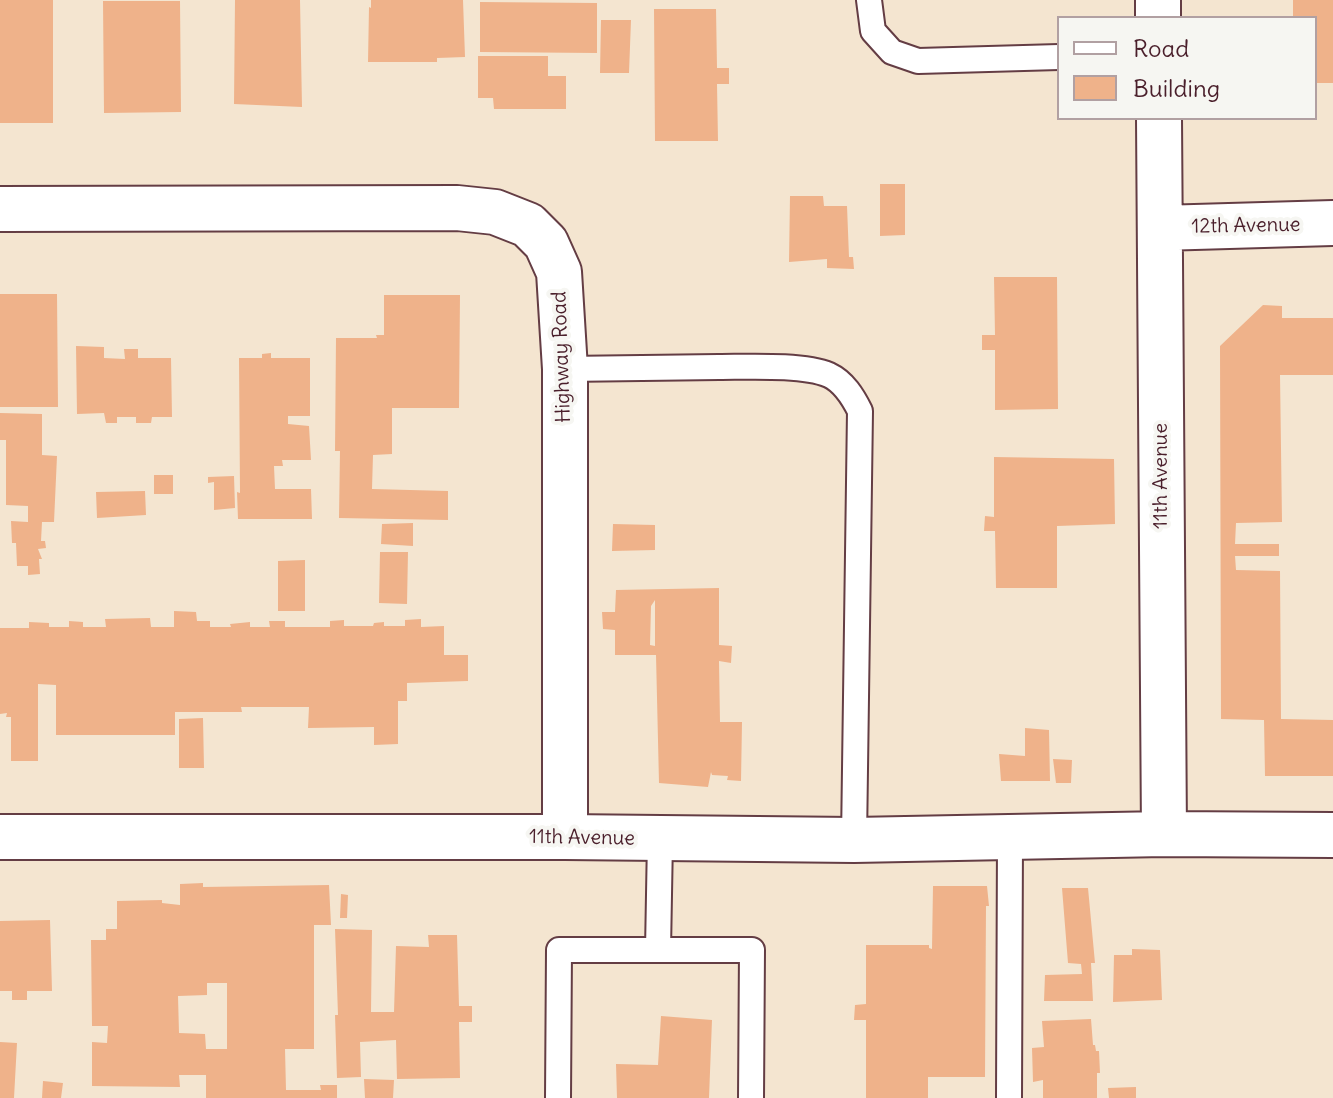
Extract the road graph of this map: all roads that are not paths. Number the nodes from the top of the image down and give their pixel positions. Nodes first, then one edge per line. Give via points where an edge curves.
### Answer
1 (869, 0) edge
2 (1057, 57) edge
3 (1159, 120) edge
4 (0, 209) edge
5 (1333, 223) edge
6 (1160, 228) junction
7 (565, 369) junction
8 (1164, 834) junction
9 (1333, 835) edge
10 (0, 837) edge
11 (565, 837) junction
12 (660, 839) junction
13 (1010, 839) junction
14 (854, 840) junction
15 (658, 950) junction
16 (558, 1098) edge
17 (751, 1098) edge
18 (1009, 1098) edge

1 - 2 lane via 873,31 892,52 918,61
3 - 6 street, 11th Avenue
4 - 7 street, Highway Road via 495,212 528,225 546,243 559,272
5 - 6 street, 12th Avenue
6 - 8 street, 11th Avenue
7 - 11 street, Highway Road
7 - 14 lane via 812,370 830,375 853,396 860,411
8 - 9 street, 11th Avenue
8 - 13 street, 11th Avenue
10 - 11 street, 11th Avenue
11 - 12 street, 11th Avenue
12 - 14 street, 11th Avenue
12 - 15 lane
13 - 14 street, 11th Avenue
13 - 18 lane
15 - 16 lane via 559,950
15 - 17 lane via 752,950

